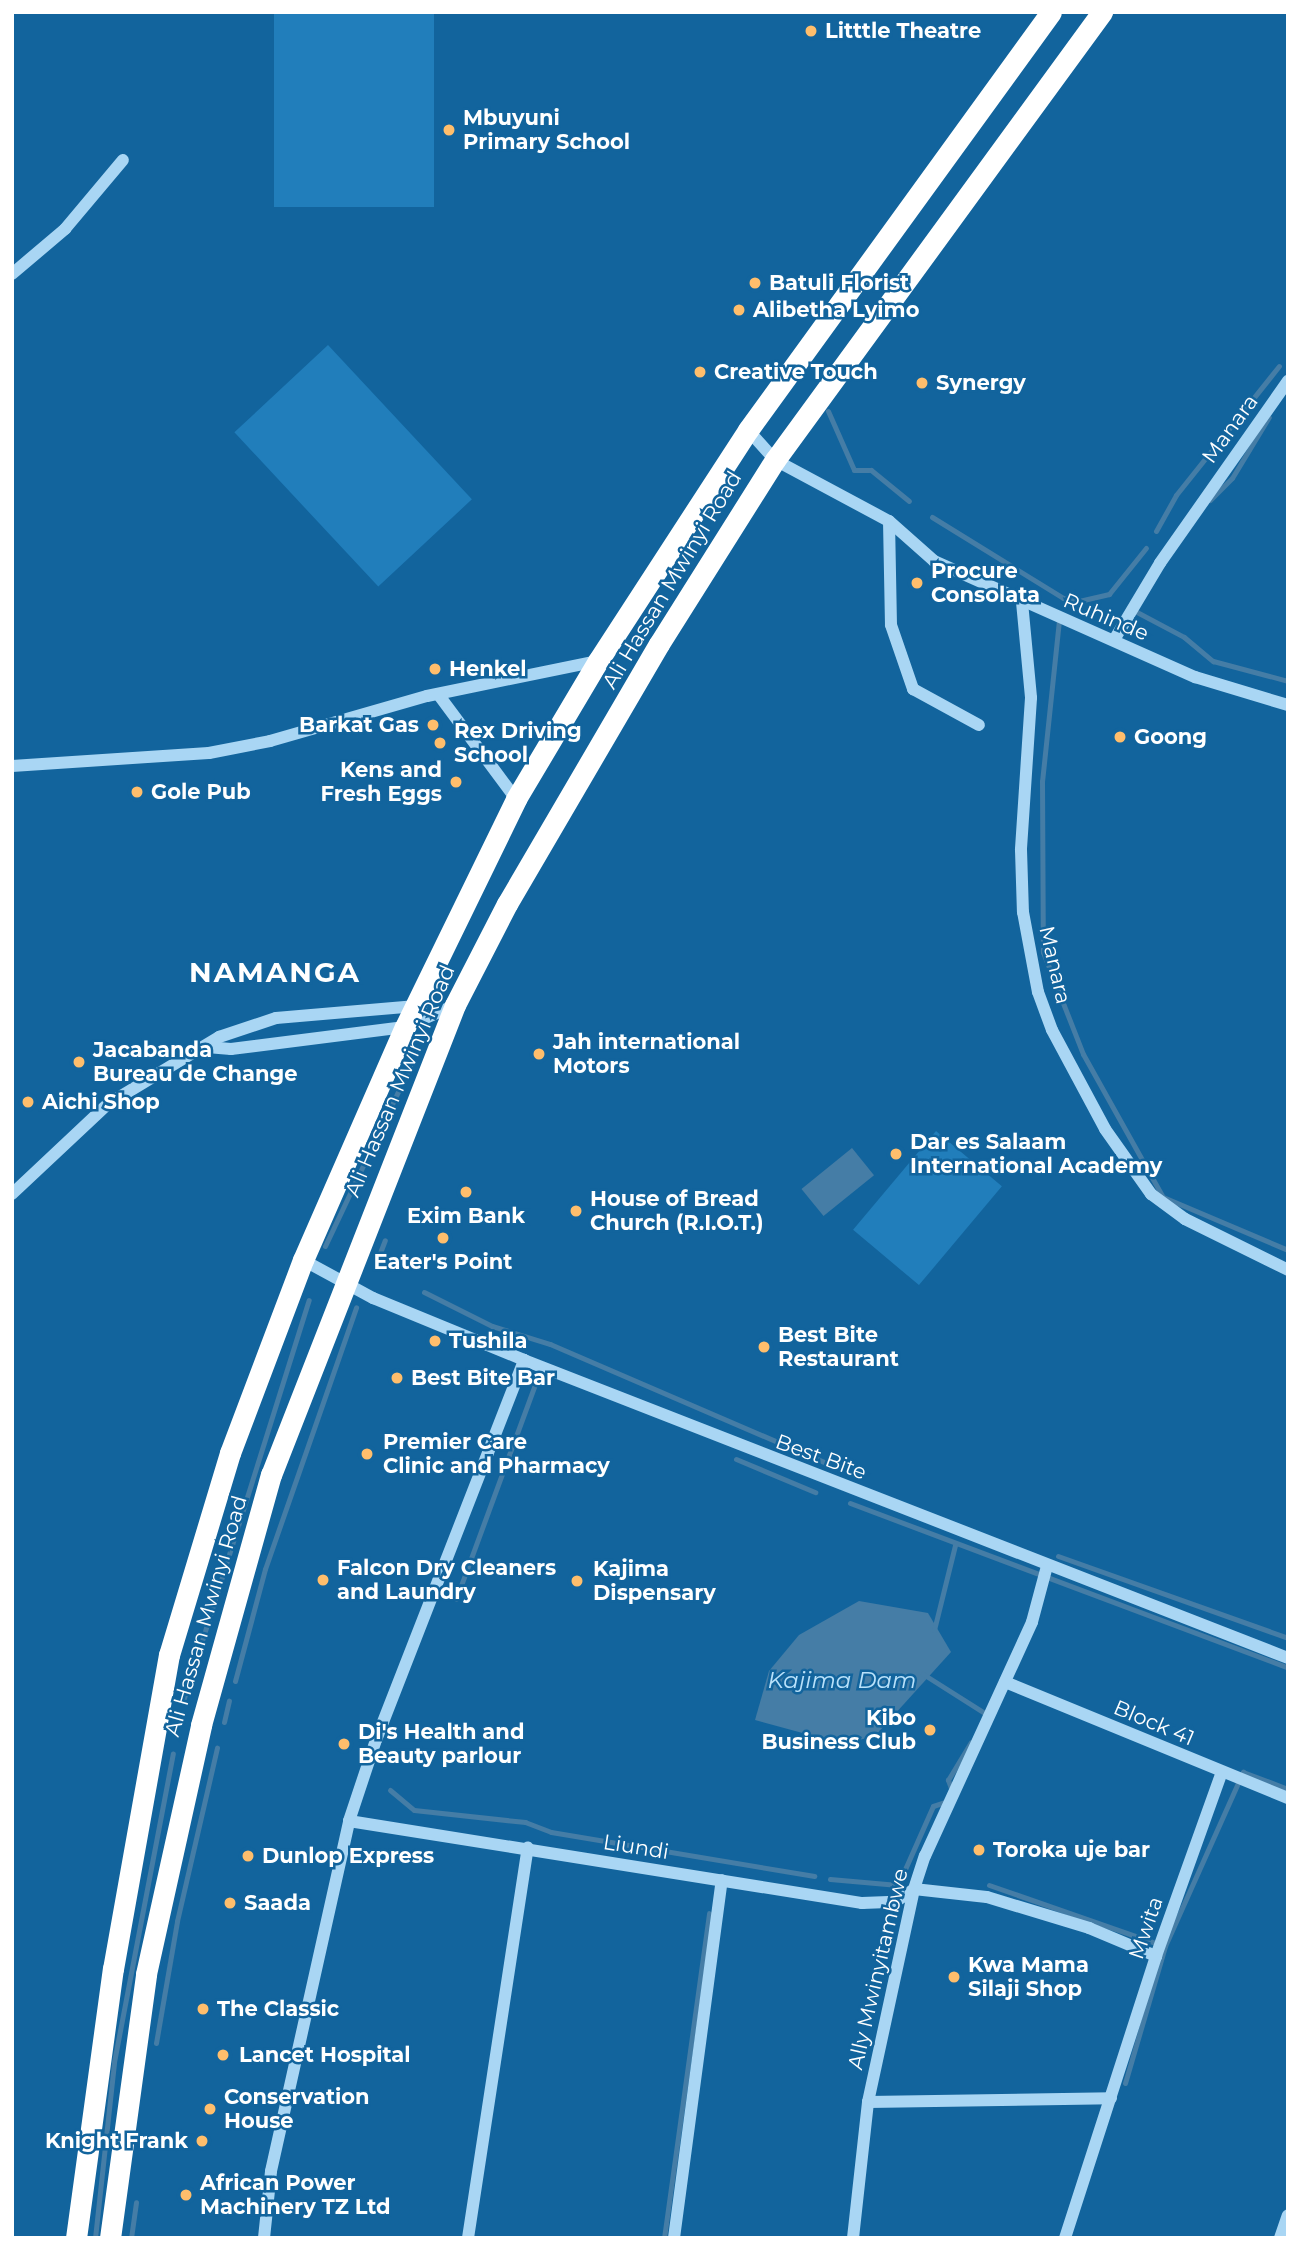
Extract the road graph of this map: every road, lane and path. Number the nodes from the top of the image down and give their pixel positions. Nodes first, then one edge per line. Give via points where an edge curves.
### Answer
1 (1051, 12) edge
2 (1102, 12) edge
3 (123, 160) dead end
4 (12, 274) edge
5 (1288, 382) edge
6 (748, 430) junction
7 (775, 460) junction
8 (889, 521) junction
9 (1022, 602) junction
10 (1114, 640) junction
11 (597, 661) junction
12 (438, 694) junction
13 (1288, 705) edge
14 (979, 725) dead end
15 (12, 766) edge
16 (516, 799) junction
17 (455, 1005) junction
18 (416, 1006) junction
19 (405, 1027) junction
20 (207, 1047) junction
21 (12, 1194) edge
22 (303, 1260) junction
23 (1288, 1270) edge
24 (345, 1282) junction
25 (524, 1360) junction
26 (1047, 1566) junction
27 (1288, 1658) edge
28 (1005, 1682) junction
29 (1222, 1772) junction
30 (1288, 1798) edge
31 (349, 1821) junction
32 (528, 1848) junction
33 (722, 1880) junction
34 (914, 1889) junction
35 (1156, 1956) junction
36 (1111, 2098) junction
37 (868, 2102) junction
38 (1288, 2215) edge
39 (76, 2238) edge
40 (110, 2238) edge
41 (264, 2238) edge
42 (468, 2238) edge
43 (674, 2238) edge
44 (853, 2238) edge
45 (1065, 2238) edge
46 (1280, 2238) edge

1 - 6 highway, Ali Hassan Mwinyi Road
2 - 7 highway, Ali Hassan Mwinyi Road
3 - 4 street via 65,229
5 - 10 street, Manara via 1160,563
6 - 7 street, Ruhinde
6 - 11 highway, Ali Hassan Mwinyi Road
7 - 8 street, Ruhinde
7 - 17 highway, Ali Hassan Mwinyi Road via 659,644 507,904
8 - 9 street, Ruhinde via 934,561
8 - 14 street via 891,625 913,688
9 - 10 street, Ruhinde
9 - 23 street, Manara via 1031,698 1021,850 1023,912 1038,992 1052,1030 1105,1129 1152,1194 1185,1219
10 - 13 street, Ruhinde via 1195,677
11 - 12 street
11 - 16 highway, Ali Hassan Mwinyi Road
12 - 15 street via 270,741 209,753
12 - 16 street
16 - 18 highway, Ali Hassan Mwinyi Road
17 - 19 street
17 - 24 highway, Ali Hassan Mwinyi Road
18 - 19 highway, Ali Hassan Mwinyi Road
18 - 20 street via 276,1018 237,1029
19 - 20 street via 231,1049
19 - 22 highway, Ali Hassan Mwinyi Road
20 - 21 street via 144,1079 108,1104
22 - 24 street, Best Bite
22 - 39 highway, Ali Hassan Mwinyi Road via 230,1453 169,1655 113,1969
24 - 25 street, Best Bite
24 - 40 highway, Ali Hassan Mwinyi Road via 271,1475 193,1755 146,1974
25 - 26 street, Best Bite
25 - 31 street via 376,1740
26 - 27 street, Best Bite
26 - 28 street, Ally Mwinyitambwe via 1032,1622
28 - 29 street, Block 41
28 - 34 street, Ally Mwinyitambwe
29 - 30 street, Block 41
29 - 35 street, Mwita
31 - 32 street, Liundi
31 - 41 street via 271,2171
32 - 33 street, Liundi
32 - 42 street
33 - 34 street, Liundi via 862,1903 895,1902
33 - 43 street
34 - 35 street via 987,1897 1034,1909
34 - 37 street, Ally Mwinyitambwe
35 - 36 street, Mwita
36 - 37 street
36 - 45 street, Mwita
37 - 44 street, Ally Mwinyitambwe
38 - 46 street

